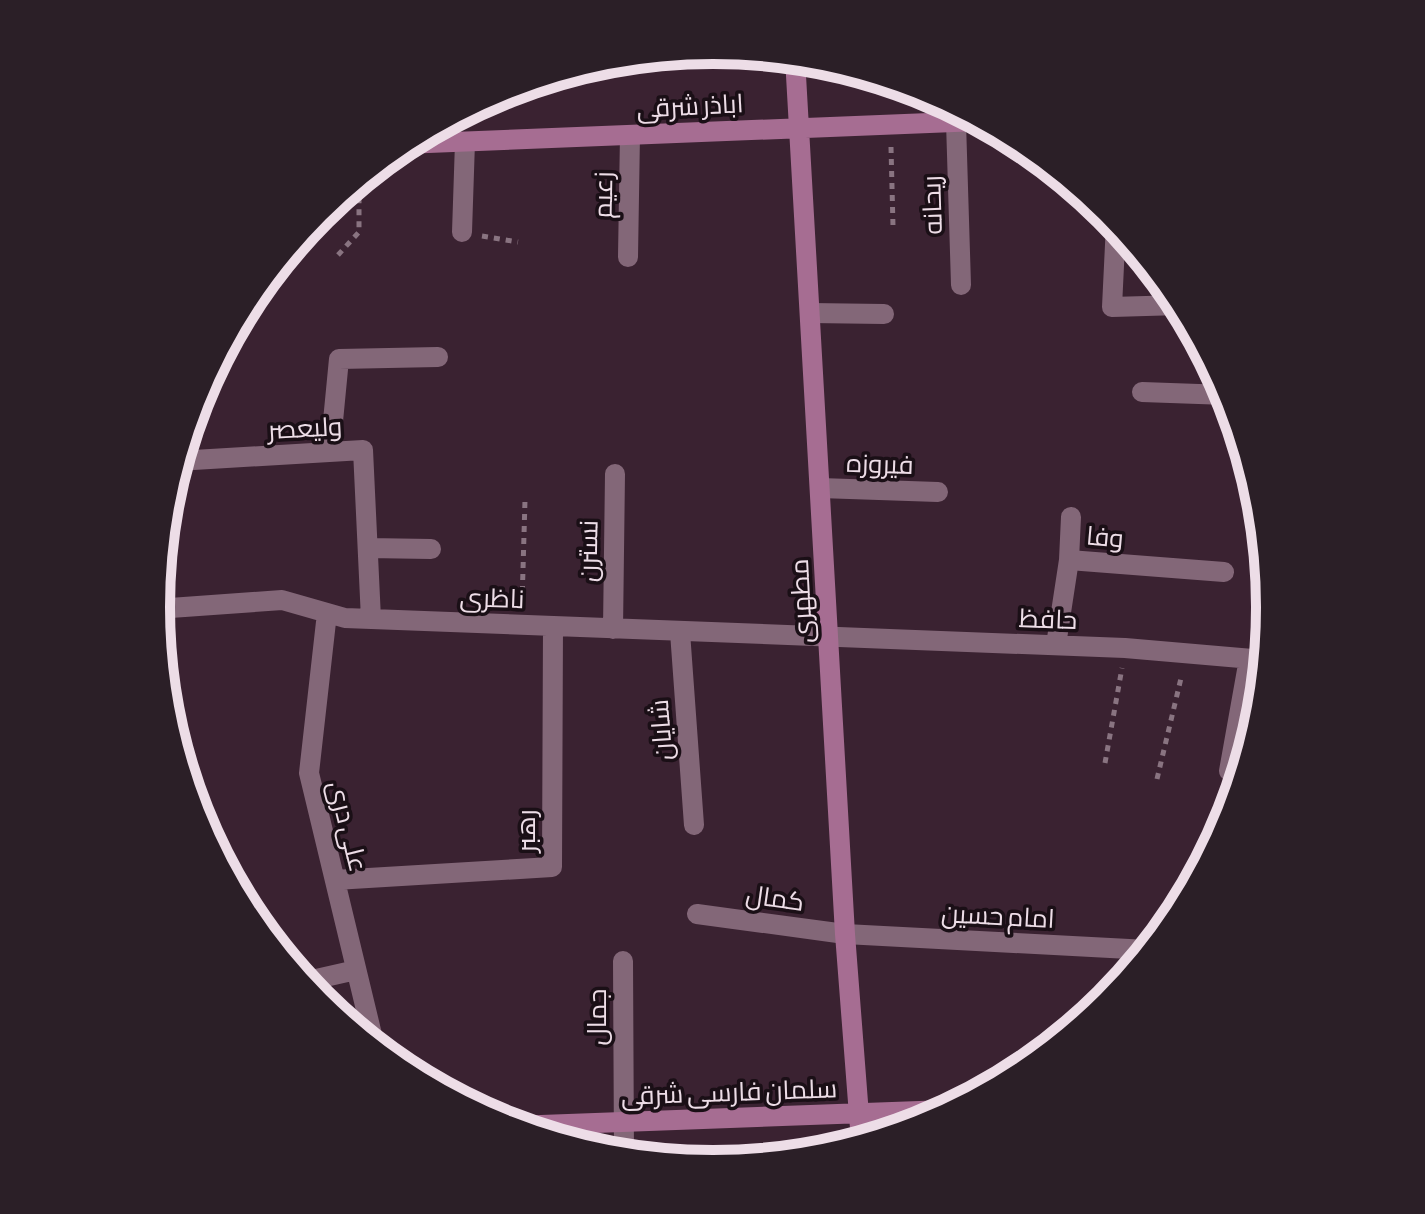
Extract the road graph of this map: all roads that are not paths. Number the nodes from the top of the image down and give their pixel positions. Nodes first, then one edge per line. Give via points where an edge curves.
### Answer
1 (796, 71) edge
2 (956, 122) joint
3 (799, 127) junction
4 (630, 135) junction
5 (465, 142) junction
6 (431, 143) edge
7 (462, 232) road end
8 (1115, 243) edge
9 (628, 257) dead end
10 (961, 285) dead end
11 (1164, 305) edge
12 (810, 313) junction
13 (884, 314) dead end
14 (438, 357) dead end
15 (1142, 392) dead end
16 (1212, 394) edge
17 (330, 452) junction
18 (190, 460) edge
19 (615, 474) dead end
20 (820, 488) junction
21 (938, 492) dead end
22 (1071, 517) dead end
23 (368, 548) junction
24 (431, 549) dead end
25 (1069, 560) junction
26 (1224, 572) dead end
27 (170, 608) edge
28 (327, 613) junction
29 (371, 619) junction
30 (553, 626) junction
31 (613, 629) junction
32 (680, 632) junction
33 (829, 637) junction
34 (1056, 645) junction
35 (1253, 660) edge
36 (1248, 696) edge
37 (1229, 771) dead end
38 (694, 825) dead end
39 (335, 880) junction
40 (697, 914) dead end
41 (845, 934) junction
42 (1134, 949) edge
43 (623, 961) dead end
44 (356, 970) junction
45 (317, 979) edge
46 (370, 1029) edge
47 (913, 1112) edge
48 (859, 1114) junction
49 (623, 1122) junction
50 (550, 1125) edge
51 (860, 1129) edge
52 (624, 1142) edge

1 - 3 street, مطهری
2 - 3 street, اباذر شرقی
2 - 10 street, ریحانه
3 - 4 street, اباذر شرقی
3 - 12 street, مطهری
4 - 5 street, اباذر شرقی
4 - 9 street, زعیم
5 - 6 street, اباذر شرقی
5 - 7 street
8 - 11 street via 1112,307
12 - 13 street
12 - 20 street, مطهری
14 - 17 street via 339,359
15 - 16 street
17 - 18 street, ولیعصر
17 - 23 street, ولیعصر via 363,450
19 - 31 street, نسترن
20 - 21 street, فیروزه
20 - 33 street, مطهری
22 - 25 street
23 - 24 street
23 - 29 street, ولیعصر
25 - 26 street, وفا
25 - 34 street, وفا
27 - 28 street, ناظری via 282,600
28 - 29 street, ناظری
28 - 39 street, علی دری via 309,773
29 - 30 street, ناظری
30 - 31 street, ناظری
30 - 39 street, رهبر via 552,867
31 - 32 street, ناظری
32 - 33 street, ناظری
32 - 38 street, شایان
33 - 34 street, حافظ
33 - 41 street, مطهری
34 - 35 street, حافظ
36 - 37 street
39 - 44 street, علی دری
40 - 41 street, کمال
41 - 42 street, امام حسین
41 - 48 street, مطهری
43 - 49 street, جمال
44 - 45 street
44 - 46 street, علی دری
47 - 48 street, سلمان فارسی شرقی
48 - 49 street, سلمان فارسی شرقی
48 - 51 street, مطهری
49 - 50 street, سلمان فارسی شرقی
49 - 52 street, جمال

